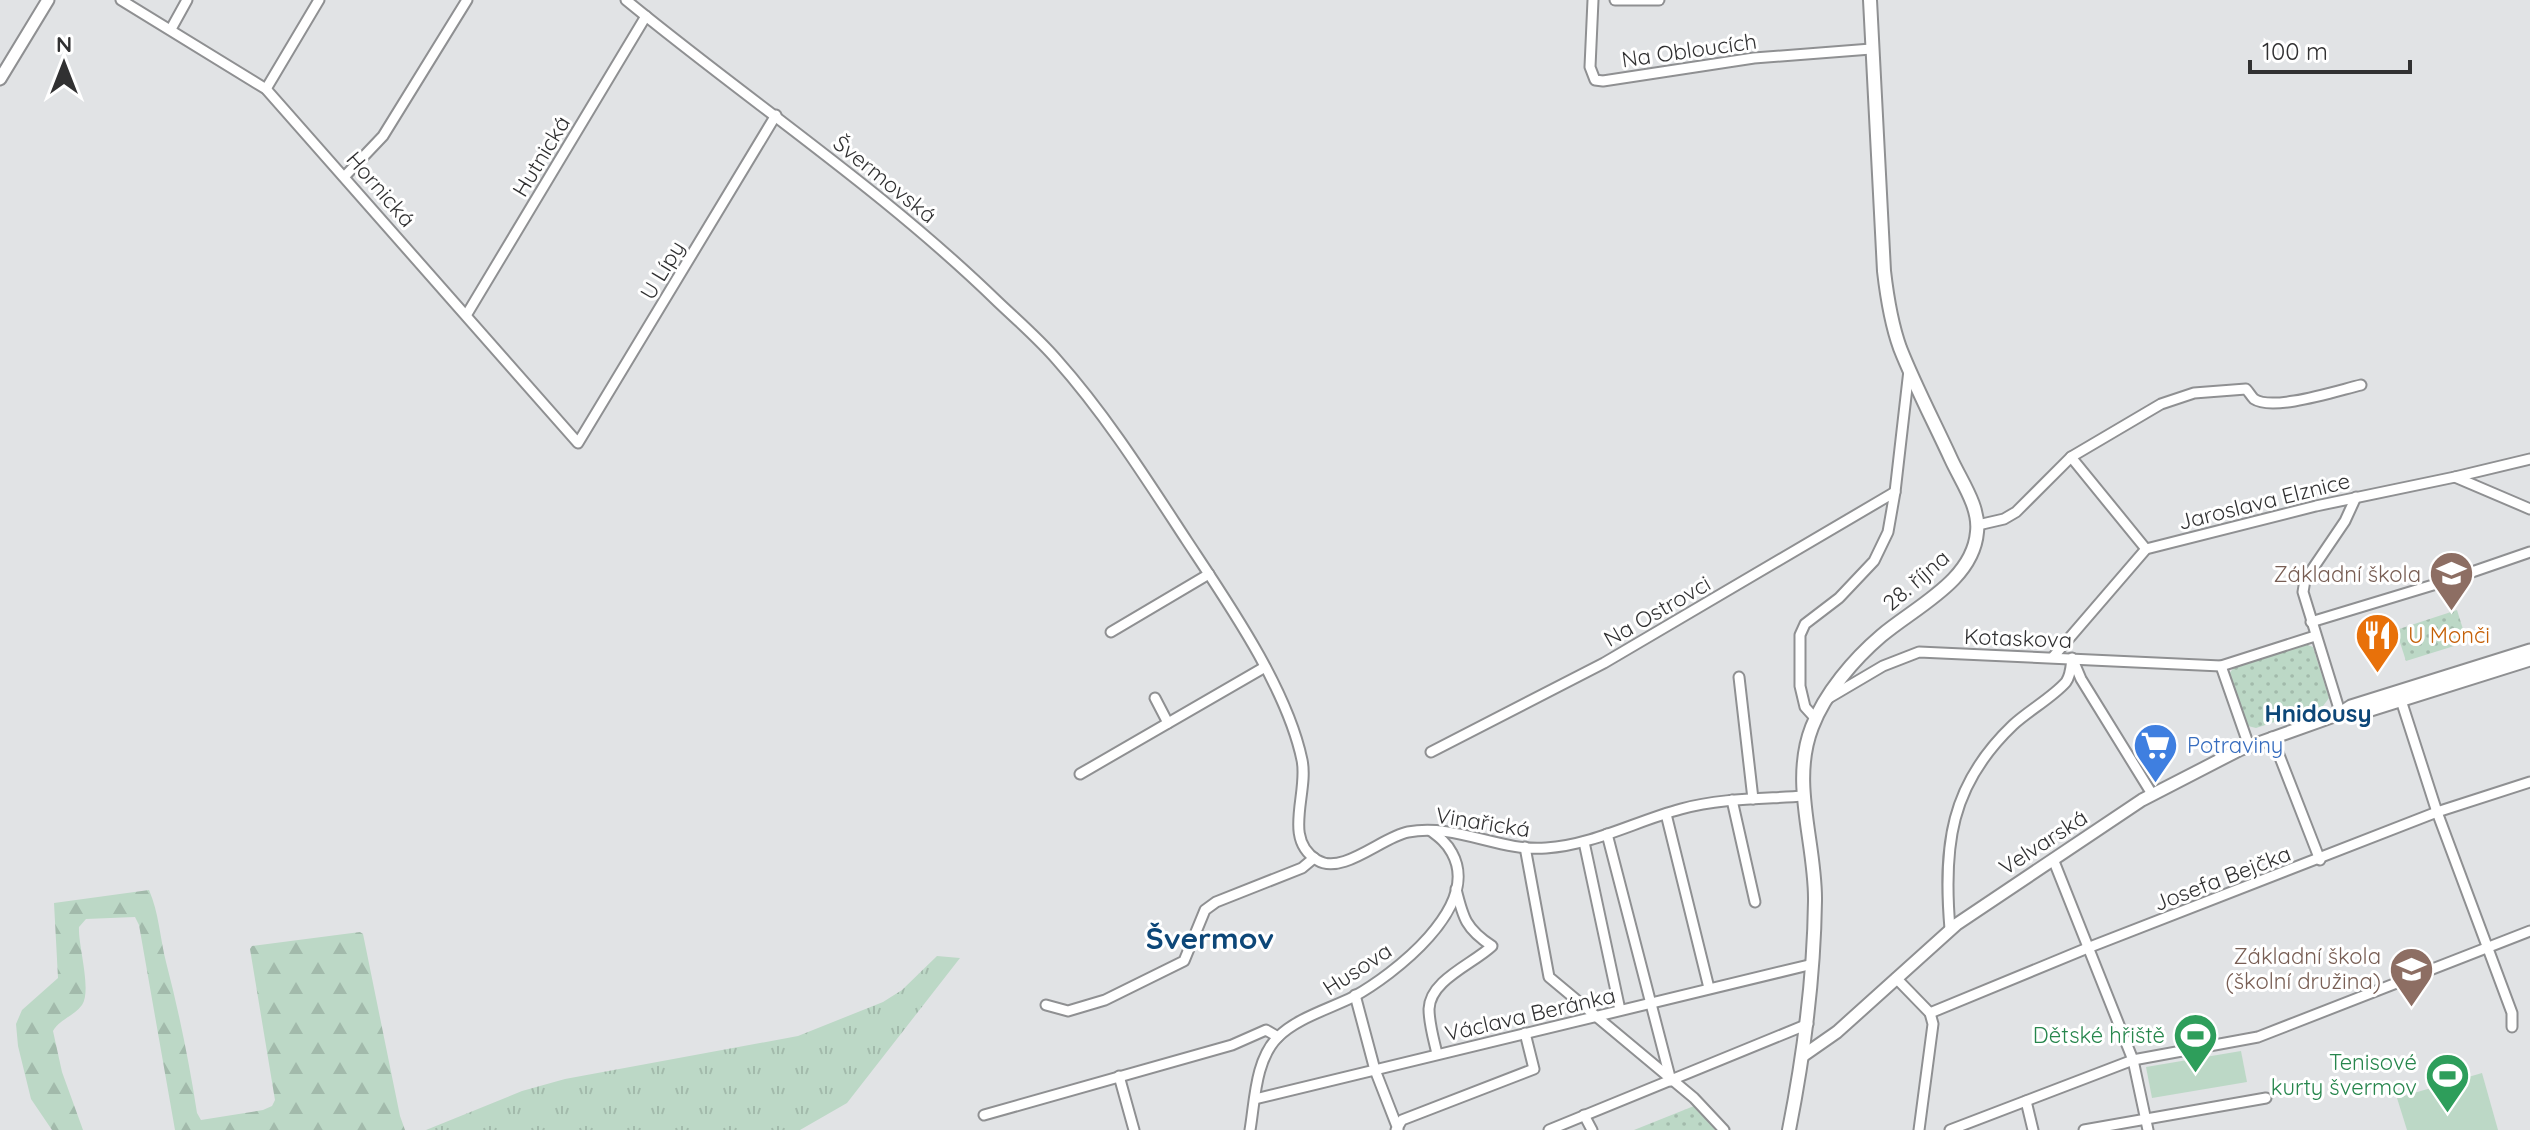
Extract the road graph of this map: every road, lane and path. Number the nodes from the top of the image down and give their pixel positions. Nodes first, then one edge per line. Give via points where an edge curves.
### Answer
1 (48, 0) edge
2 (121, 0) edge
3 (187, 0) edge
4 (319, 0) edge
5 (467, 0) edge
6 (626, 0) edge
7 (1593, 0) edge
8 (1615, 0) edge
9 (1659, 0) edge
10 (1870, 0) edge
11 (646, 16) junction
12 (171, 29) junction
13 (1871, 49) junction
14 (0, 79) edge
15 (266, 89) junction
16 (776, 115) junction
17 (345, 176) junction
18 (467, 314) junction
19 (1909, 370) junction
20 (2361, 385) dead end
21 (578, 443) joint
22 (2071, 457) junction
23 (2530, 459) edge
24 (2455, 477) junction
25 (1895, 492) junction
26 (2356, 497) junction
27 (2530, 509) edge
28 (1978, 525) junction
29 (2146, 549) junction
30 (2530, 552) edge
31 (1209, 574) junction
32 (2311, 622) junction
33 (1111, 632) dead end
34 (2315, 636) junction
35 (2530, 650) edge
36 (2053, 657) junction
37 (2072, 658) junction
38 (2530, 660) edge
39 (2221, 666) junction
40 (1265, 667) junction
41 (1739, 677) dead end
42 (2400, 697) junction
43 (1155, 698) dead end
44 (1826, 700) junction
45 (2339, 714) junction
46 (1815, 718) junction
47 (1168, 723) junction
48 (2272, 737) junction
49 (2249, 746) junction
50 (1431, 752) dead end
51 (1080, 774) dead end
52 (2530, 782) edge
53 (2152, 794) junction
54 (1804, 796) junction
55 (1753, 799) junction
56 (1732, 800) junction
57 (2437, 812) junction
58 (1666, 814) junction
59 (1431, 831) junction
60 (1607, 834) junction
61 (1584, 842) junction
62 (1525, 847) junction
63 (1314, 858) junction
64 (2053, 859) junction
65 (2320, 860) junction
66 (1456, 889) junction
67 (1755, 902) dead end
68 (1950, 929) junction
69 (2530, 931) edge
70 (2090, 947) junction
71 (2487, 947) junction
72 (1813, 964) junction
73 (1896, 978) junction
74 (1709, 988) junction
75 (1355, 995) junction
76 (1651, 1003) junction
77 (1046, 1005) dead end
78 (1620, 1010) junction
79 (1930, 1013) junction
80 (1596, 1016) junction
81 (1808, 1024) junction
82 (2512, 1027) dead end
83 (1525, 1033) junction
84 (1278, 1037) junction
85 (1437, 1054) junction
86 (1804, 1055) junction
87 (2133, 1060) junction
88 (1375, 1070) junction
89 (1119, 1076) junction
90 (1671, 1081) junction
91 (2266, 1098) dead end
92 (1255, 1099) junction
93 (2026, 1101) junction
94 (984, 1115) dead end
95 (1584, 1115) junction
96 (2147, 1125) edge
97 (1398, 1129) edge
98 (1134, 1130) edge
99 (1250, 1130) edge
100 (1549, 1130) edge
101 (1592, 1130) edge
102 (1724, 1130) edge
103 (1789, 1130) edge
104 (1919, 1130) edge
105 (1950, 1130) edge
106 (2033, 1130) edge
107 (2084, 1130) edge

1 - 14 street
2 - 12 street, Hornická
3 - 12 street
4 - 15 street
5 - 17 street via 383,136
6 - 11 street, Švermovská
7 - 13 street, Na Obloucích via 1590,67 1595,80 1754,58
8 - 9 street
10 - 13 main road
11 - 16 street, Švermovská
11 - 18 street, Hutnická
12 - 15 street, Hornická
13 - 19 main road via 1884,271 1890,313
15 - 17 street, Hornická
16 - 21 street, U Lípy
16 - 31 street, Švermovská via 919,228 1057,359
17 - 18 street, Hornická
18 - 21 street, Hornická
19 - 25 street
19 - 28 main road
20 - 22 street via 2272,403 2256,400 2246,389 2194,393 2161,404
22 - 28 street via 2016,512
22 - 29 street
23 - 24 street, Jaroslava Elznice
24 - 26 street, Jaroslava Elznice
24 - 27 street
25 - 46 street via 1888,532 1874,561 1802,630 1800,686 1805,707
25 - 50 street, Na Ostrovci via 1604,663
26 - 29 street, Jaroslava Elznice
26 - 32 street via 2305,580 2303,598
28 - 44 main road, 28. října via 1964,567 1868,647
29 - 36 street
30 - 32 street
31 - 33 street
31 - 40 street
32 - 34 street
34 - 39 street
34 - 45 street
35 - 42 street, Velvarská
36 - 37 street, Kotaskova
36 - 44 street, Kotaskova via 1919,652 1883,666
37 - 39 street, Kotaskova
37 - 53 street
37 - 68 street via 2068,679 1994,745 1966,789 1946,868
38 - 42 street, Velvarská
39 - 49 street
40 - 47 street
40 - 63 street via 1303,763 1298,826
41 - 55 street
42 - 45 street, Velvarská via 2353,715
42 - 57 street
43 - 47 street
44 - 46 main road, 28. října
45 - 48 street, Velvarská
46 - 54 main road, 28. října via 1807,744
47 - 51 street
48 - 49 street, Velvarská
48 - 65 street
49 - 53 street, Velvarská
52 - 57 street, Josefa Bejčka
53 - 64 street, Velvarská
54 - 55 street, Vinařická
54 - 72 main road, 28. října via 1815,897
55 - 56 street, Vinařická
56 - 58 street, Vinařická
56 - 67 street
57 - 65 street, Josefa Bejčka
57 - 71 street
58 - 60 street, Vinařická
58 - 74 street
59 - 62 street, Vinařická
59 - 63 street, Vinařická via 1395,835 1343,862 1320,863
59 - 66 street via 1453,855
60 - 61 street, Vinařická
60 - 76 street
61 - 62 street, Vinařická
61 - 78 street
62 - 80 street via 1549,977
63 - 77 street via 1205,910 1184,961 1162,974 1068,1011
64 - 68 street, Velvarská
64 - 70 street
65 - 70 street, Josefa Bejčka
66 - 75 street, Husova via 1435,930
66 - 85 street via 1469,929 1492,946 1443,983 1431,999
68 - 73 street, Velvarská
69 - 71 street
70 - 79 street, Josefa Bejčka
70 - 87 street
71 - 82 street via 2512,1013
71 - 87 street via 2258,1037
72 - 74 street, Václava Beránka
72 - 81 main road, 28. října
73 - 79 street
73 - 86 street, Velvarská
74 - 76 street, Václava Beránka
75 - 84 street, Husova
75 - 88 street
76 - 78 street, Václava Beránka
76 - 90 street
78 - 80 street, Václava Beránka
79 - 104 street via 1933,1024
80 - 83 street, Václava Beránka
80 - 90 street
81 - 86 main road, 28. října
81 - 90 street
83 - 85 street, Václava Beránka
83 - 97 street via 1534,1069 1402,1120
84 - 89 street via 1266,1030 1232,1045
84 - 92 street via 1263,1063
85 - 88 street, Václava Beránka
86 - 103 main road, 28. října
87 - 93 street
87 - 96 street
88 - 92 street, Václava Beránka
88 - 97 street
89 - 94 street
89 - 98 street
90 - 95 street
90 - 102 street
91 - 96 street
92 - 99 street
93 - 105 street
93 - 106 street
95 - 100 street
95 - 101 street
96 - 107 street

